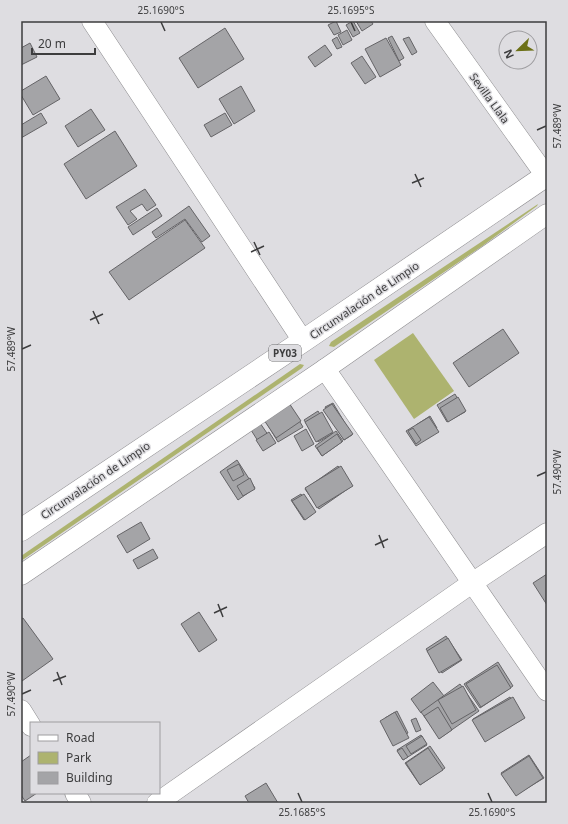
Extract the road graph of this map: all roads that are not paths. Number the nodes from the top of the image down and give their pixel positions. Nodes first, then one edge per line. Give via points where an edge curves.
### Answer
1 (92, 21) edge
2 (434, 21) edge
3 (546, 176) edge
4 (547, 214) edge
5 (303, 341) junction
6 (325, 369) junction
7 (21, 530) edge
8 (547, 533) edge
9 (21, 575) edge
10 (472, 582) junction
11 (547, 691) edge
12 (21, 710) edge
13 (30, 724) edge
14 (76, 794) edge
15 (81, 803) edge
16 (157, 803) edge

1 - 5 street
2 - 3 street, Sevilla Llala
3 - 5 highway, Circunvalación de Limpio / PY03
4 - 6 street
5 - 7 highway, Circunvalación de Limpio / PY03
6 - 9 street
6 - 10 street
8 - 10 street
10 - 11 street
10 - 16 street
12 - 13 street
14 - 15 street

